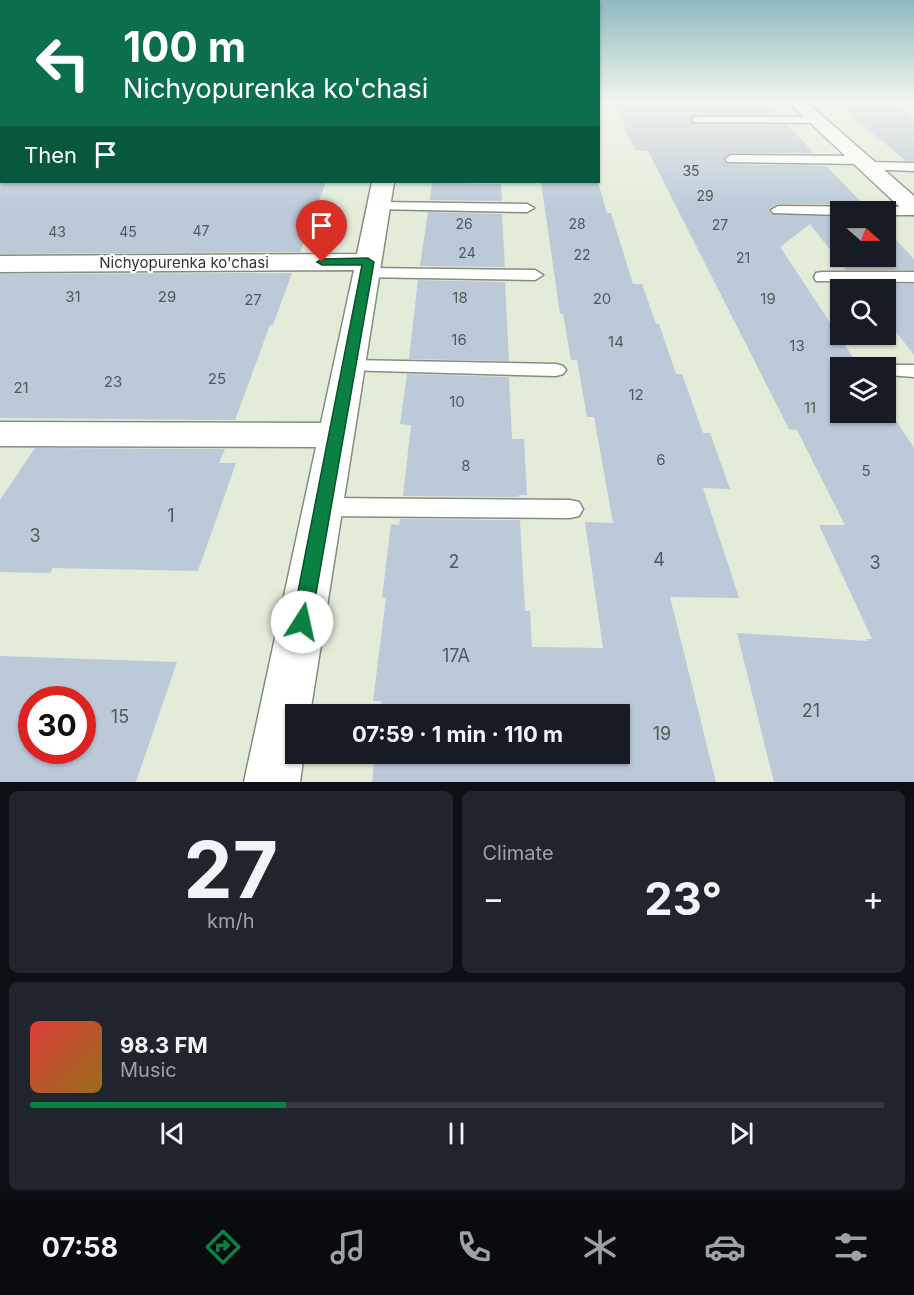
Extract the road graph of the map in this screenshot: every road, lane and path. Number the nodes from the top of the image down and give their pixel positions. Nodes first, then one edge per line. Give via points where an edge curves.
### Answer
1 (834, 136) edge
2 (731, 159) dead end
3 (864, 163) junction
4 (914, 167) edge
5 (381, 194) edge
6 (527, 208) dead end
7 (778, 210) dead end
8 (914, 210) edge
9 (0, 264) edge
10 (367, 267) junction
11 (535, 275) dead end
12 (914, 277) edge
13 (822, 278) dead end
14 (349, 366) junction
15 (556, 370) dead end
16 (0, 434) edge
17 (336, 435) junction
18 (323, 507) junction
19 (570, 509) dead end
20 (272, 782) edge

1 - 3 street
2 - 3 lane
3 - 4 lane
3 - 8 street
5 - 6 lane
5 - 10 street
7 - 8 lane
9 - 10 street, Nichyopurenka ko'chasi
10 - 11 lane
10 - 14 street
12 - 13 lane
14 - 15 lane
14 - 17 street
16 - 17 street
17 - 18 street
18 - 19 lane
18 - 20 street

